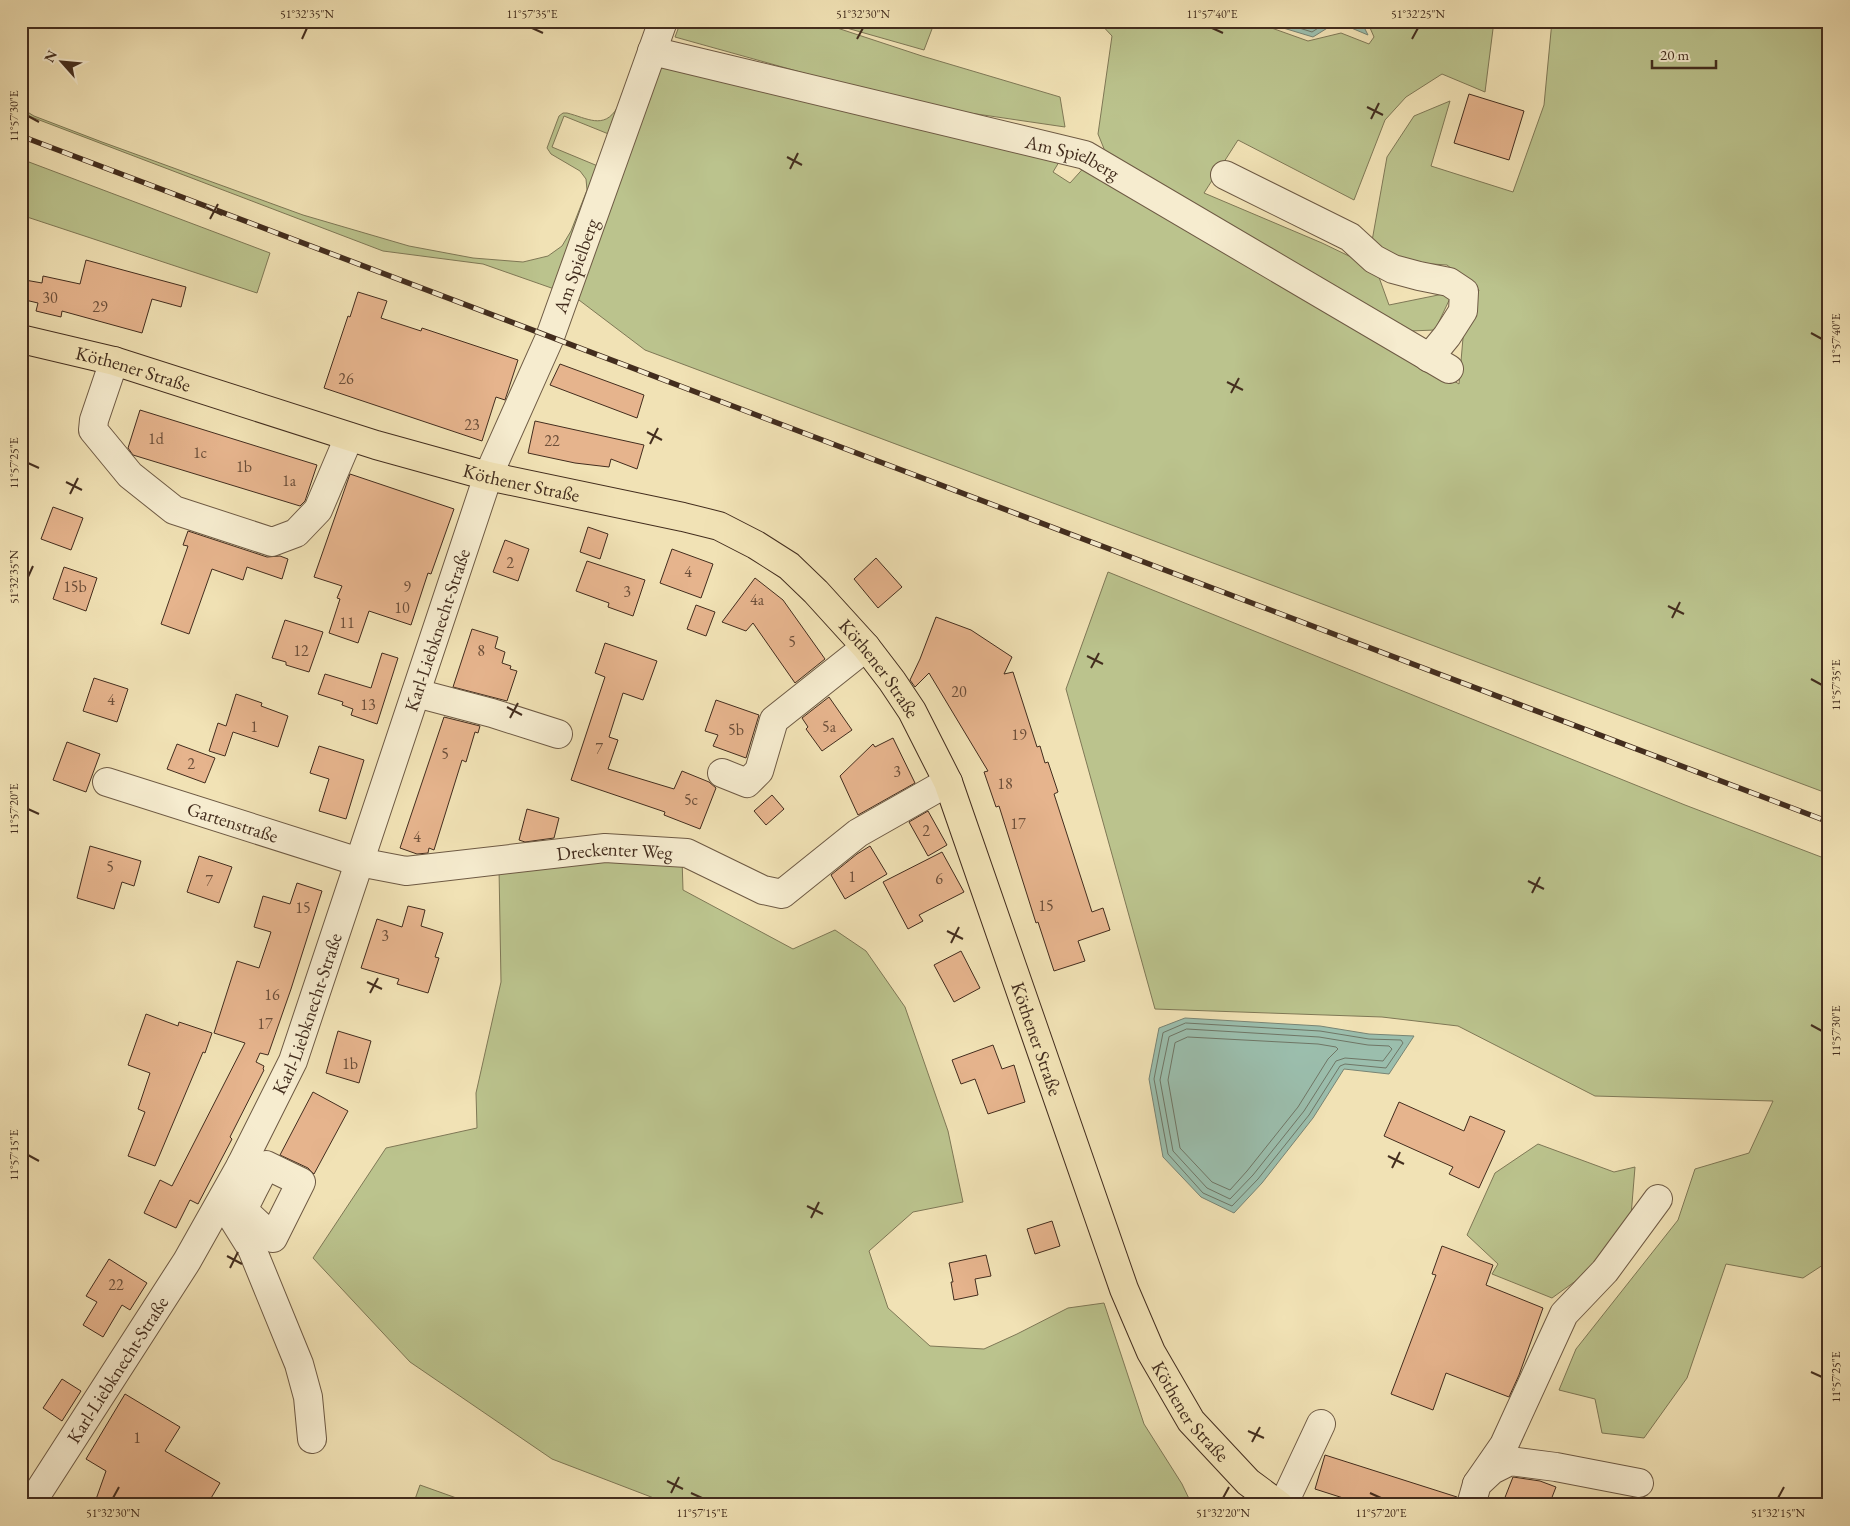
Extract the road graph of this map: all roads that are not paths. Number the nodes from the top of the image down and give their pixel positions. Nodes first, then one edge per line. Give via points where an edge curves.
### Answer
1 (662, 21) edge
2 (652, 50) junction
3 (1225, 174) dead end
4 (21, 338) edge
5 (114, 361) junction
6 (349, 437) junction
7 (488, 476) junction
8 (866, 647) junction
9 (416, 693) junction
10 (558, 734) dead end
11 (722, 773) dead end
12 (107, 782) dead end
13 (948, 782) junction
14 (359, 862) junction
15 (241, 1165) junction
16 (254, 1188) dead end
17 (1658, 1199) dead end
18 (222, 1200) junction
19 (1321, 1424) dead end
20 (312, 1438) dead end
21 (1639, 1483) dead end
22 (1474, 1494) edge
23 (30, 1505) edge
24 (1281, 1505) edge

1 - 2 street, Am Spielberg
2 - 3 street, Am Spielberg via 1085,155 1439,364 1447,336 1463,311 1464,292 1449,282 1393,269 1374,259 1350,237
2 - 7 street, Am Spielberg via 550,336
4 - 5 main road, Köthener Straße
5 - 6 main road, Köthener Straße
5 - 6 street via 93,430 130,475 174,510 222,526 272,542 296,533 318,510
6 - 7 main road, Köthener Straße
7 - 8 main road, Köthener Straße via 719,526 789,566
7 - 9 street, Karl-Liebknecht-Straße
8 - 11 street via 774,720 759,771 747,783
8 - 13 main road, Köthener Straße via 912,711
9 - 10 street
9 - 14 street, Karl-Liebknecht-Straße
12 - 14 street, Gartenstraße
13 - 14 street, Dreckenter Weg via 858,833 782,894 763,890 687,853 605,848 406,871
13 - 24 main road, Köthener Straße via 1124,1289 1151,1352 1191,1421 1248,1482
14 - 15 street, Karl-Liebknecht-Straße via 293,1061
15 - 16 street
15 - 18 street, Karl-Liebknecht-Straße
17 - 22 street via 1606,1271 1564,1314 1504,1445
18 - 20 street via 252,1249 299,1364 308,1396
18 - 23 street, Karl-Liebknecht-Straße via 187,1261
19 - 24 street
21 - 22 street via 1510,1461 1492,1470

